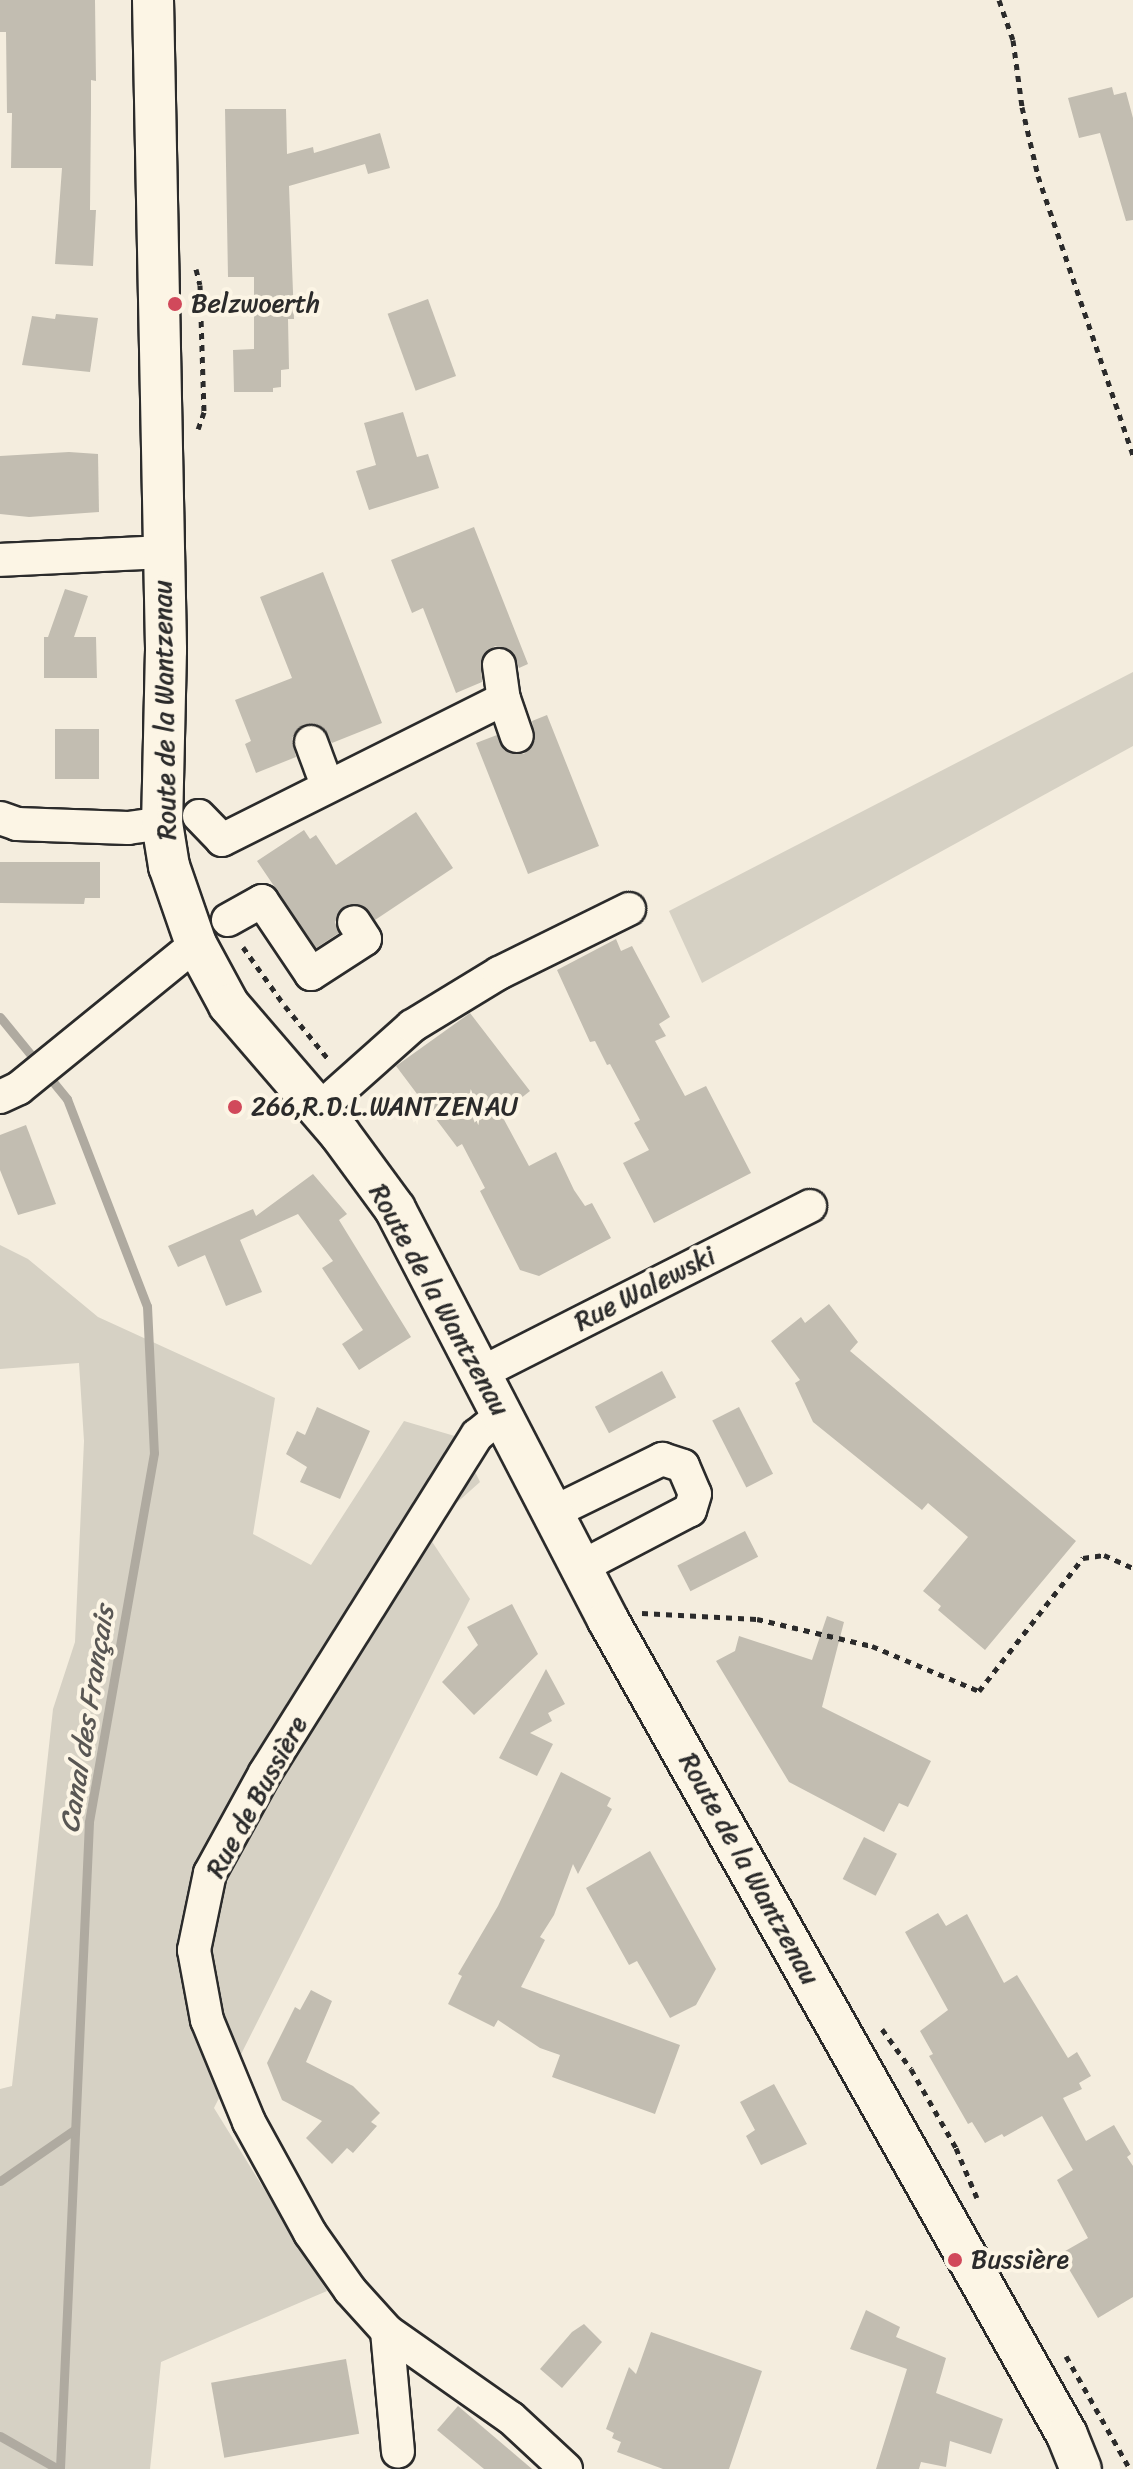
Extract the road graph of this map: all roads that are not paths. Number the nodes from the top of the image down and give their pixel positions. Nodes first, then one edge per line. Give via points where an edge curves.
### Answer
1 (153, 0) edge
2 (164, 552) junction
3 (0, 560) edge
4 (499, 665) dead end
5 (504, 699) junction
6 (517, 736) dead end
7 (311, 742) dead end
8 (327, 785) junction
9 (0, 818) edge
10 (181, 820) junction
11 (629, 909) dead end
12 (228, 920) road end
13 (354, 922) dead end
14 (196, 944) junction
15 (10, 1093) edge
16 (319, 1109) junction
17 (810, 1206) dead end
18 (481, 1373) junction
19 (502, 1415) junction
20 (552, 1513) junction
21 (581, 1567) junction
22 (387, 2331) junction
23 (398, 2452) dead end
24 (566, 2469) edge
25 (1081, 2469) edge

1 - 2 main road, Route de la Wantzenau
2 - 3 street
2 - 10 main road, Route de la Wantzenau
4 - 5 street
5 - 6 street
5 - 8 street
7 - 8 street
8 - 10 street via 222,840
9 - 10 street via 17,824 128,828
10 - 14 main road, Route de la Wantzenau via 169,866
11 - 16 street via 499,973 412,1026
12 - 13 street via 262,901 311,974 365,939
14 - 15 street
14 - 16 main road, Route de la Wantzenau via 229,1005
16 - 18 main road, Route de la Wantzenau via 395,1209
17 - 18 street, Rue Walewski
18 - 19 main road, Route de la Wantzenau
19 - 20 main road, Route de la Wantzenau
19 - 22 street, Rue de Bussière via 477,1435 265,1773 210,1873 194,1950 207,2020 249,2122 310,2233
20 - 21 main road, Route de la Wantzenau
20 - 21 street via 662,1459 683,1466 695,1494 690,1510
21 - 25 main road, Route de la Wantzenau via 1067,2435
22 - 23 street
22 - 24 street, Rue de Bussière via 511,2418

